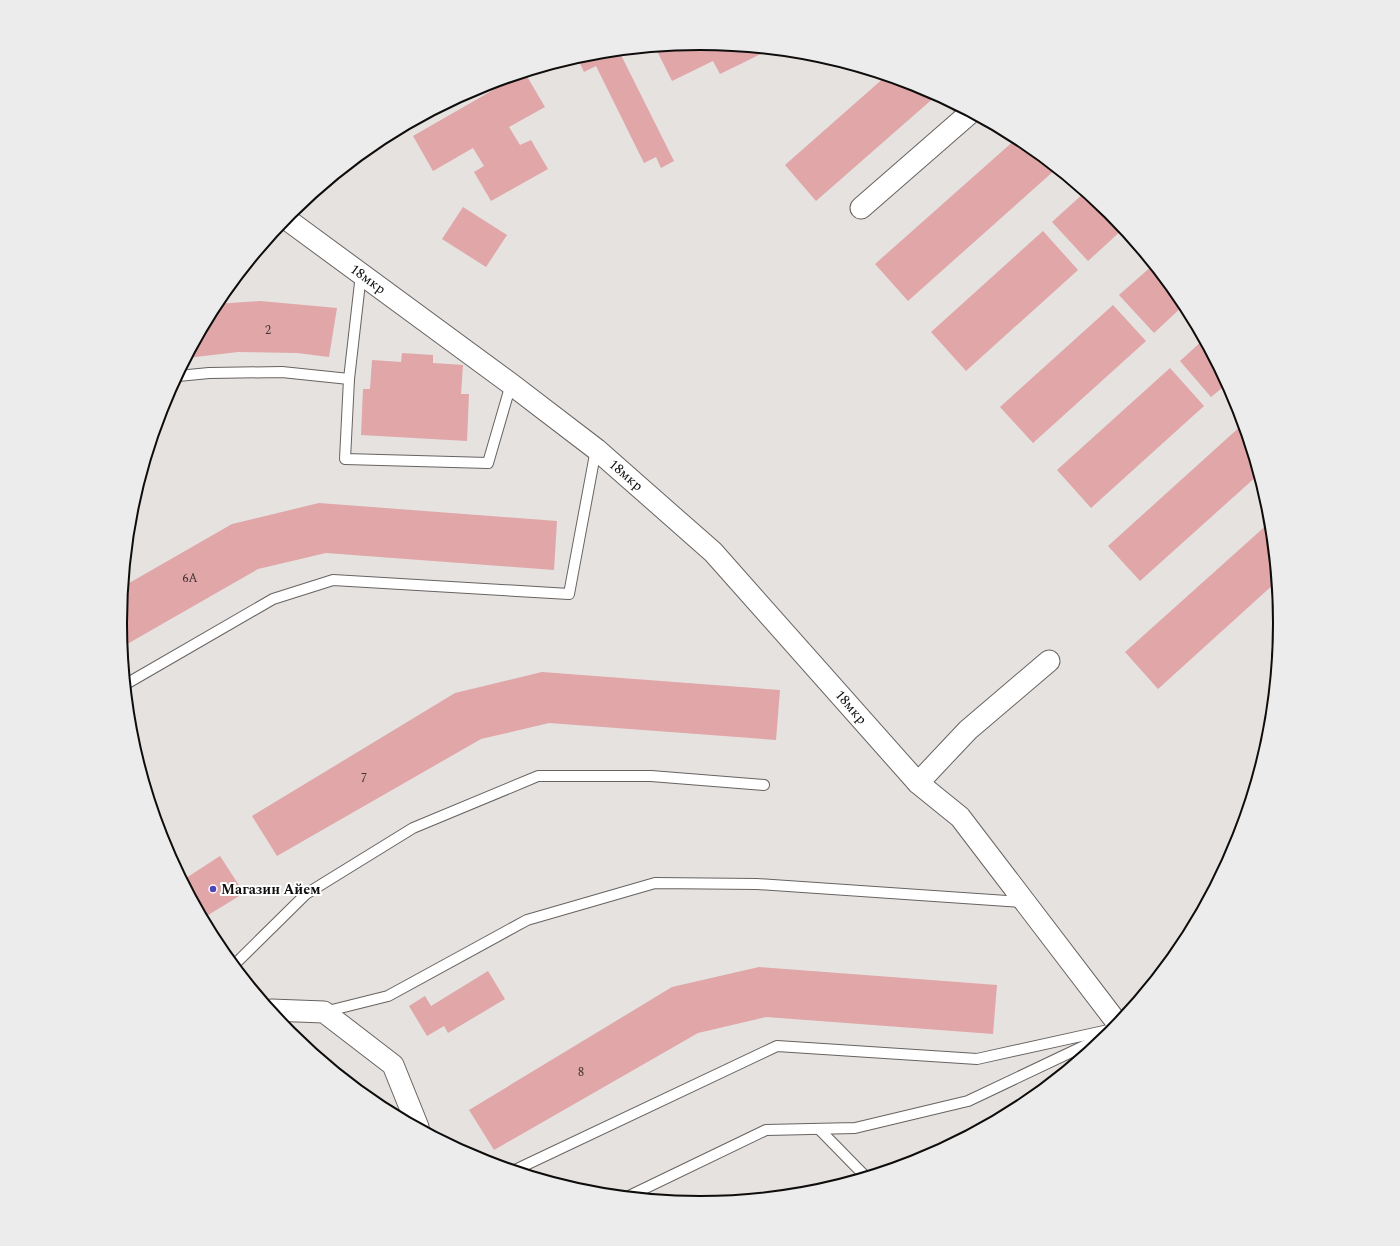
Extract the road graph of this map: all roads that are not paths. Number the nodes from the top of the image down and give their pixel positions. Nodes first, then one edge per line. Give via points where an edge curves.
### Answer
1 (966, 116) edge
2 (861, 208) dead end
3 (291, 222) edge
4 (361, 273) junction
5 (184, 375) edge
6 (349, 379) junction
7 (511, 384) junction
8 (596, 449) junction
9 (1049, 661) dead end
10 (130, 682) edge
11 (918, 784) junction
12 (764, 785) dead end
13 (1025, 902) junction
14 (238, 961) edge
15 (278, 1010) edge
16 (324, 1012) junction
17 (1114, 1019) edge
18 (1100, 1033) edge
19 (1090, 1043) edge
20 (415, 1120) edge
21 (820, 1129) junction
22 (521, 1167) edge
23 (861, 1172) edge
24 (637, 1192) edge

1 - 2 street
3 - 4 street, 18мкр
4 - 6 lane
4 - 7 street, 18мкр
5 - 6 lane via 282,372
6 - 7 lane via 345,459 488,463
7 - 8 street, 18мкр
8 - 10 lane via 569,594 333,580 273,599
8 - 11 street, 18мкр via 713,552
9 - 11 street via 968,730
11 - 13 street, 18мкр via 960,817
12 - 14 lane via 651,776 538,776 413,828 306,894
13 - 16 lane via 757,884 655,883 527,920 388,996
13 - 17 street, 18мкр
15 - 16 street
16 - 20 street via 393,1065
18 - 22 lane via 977,1059 777,1046
19 - 21 lane via 968,1101 855,1128
21 - 23 lane
21 - 24 lane via 766,1130

